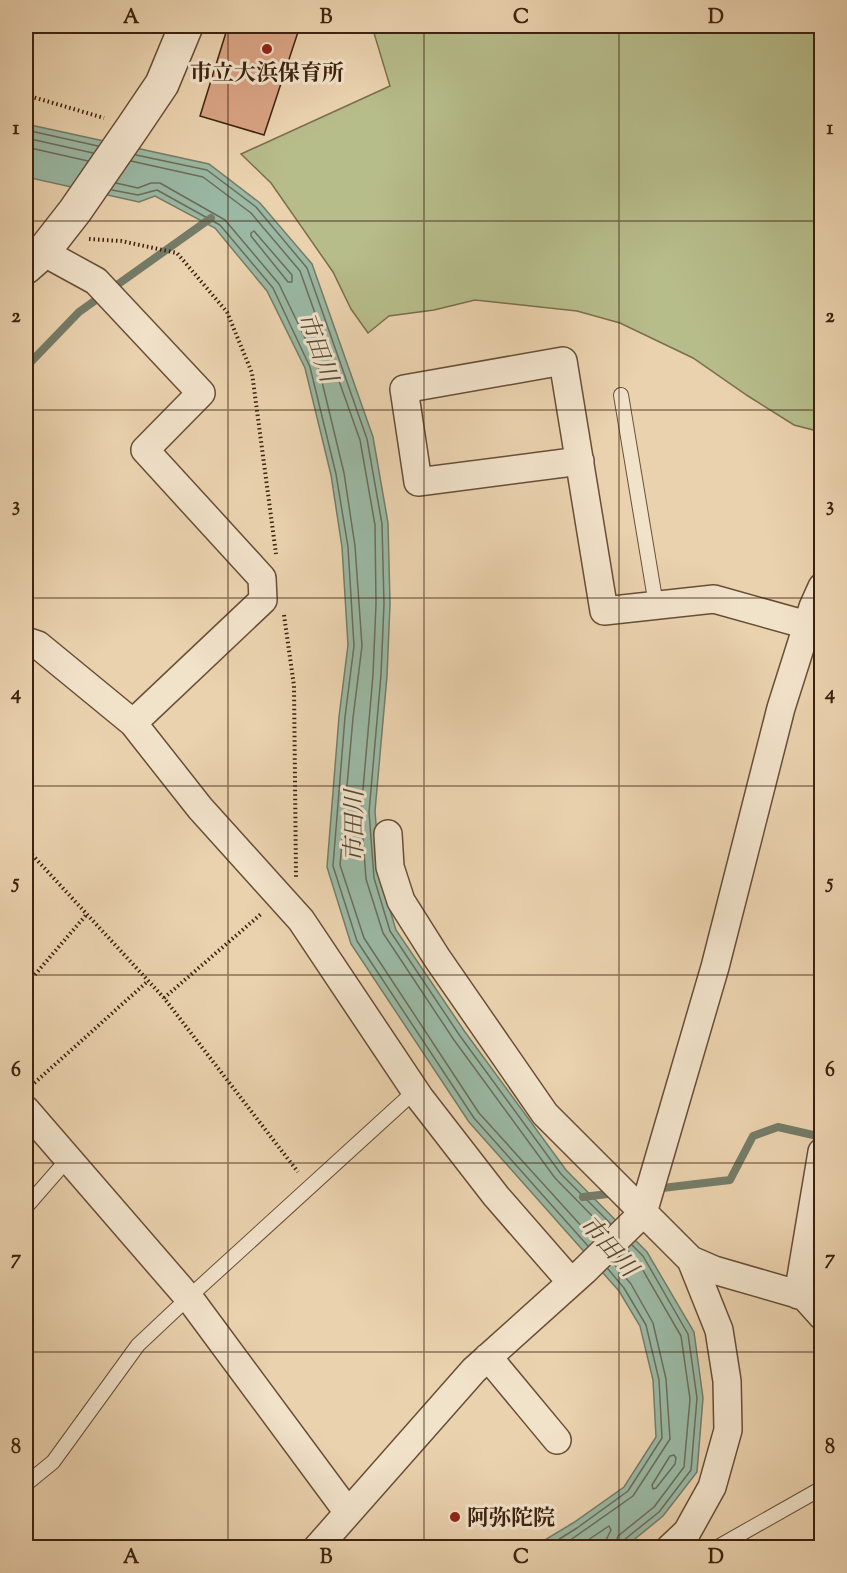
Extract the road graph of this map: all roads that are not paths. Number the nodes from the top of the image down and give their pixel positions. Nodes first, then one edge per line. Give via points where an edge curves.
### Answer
1 (186, 26) edge
2 (34, 259) edge
3 (621, 394) dead end
4 (580, 461) junction
5 (822, 587) edge
6 (656, 605) junction
7 (807, 625) junction
8 (26, 641) edge
9 (133, 723) junction
10 (388, 834) dead end
11 (416, 1091) junction
12 (26, 1110) edge
13 (822, 1152) edge
14 (67, 1160) junction
15 (26, 1207) edge
16 (644, 1214) junction
17 (691, 1260) junction
18 (578, 1276) junction
19 (808, 1291) edge
20 (188, 1298) junction
21 (822, 1316) edge
22 (488, 1358) junction
23 (557, 1440) dead end
24 (26, 1484) edge
25 (822, 1488) edge
26 (347, 1511) junction
27 (317, 1548) edge
28 (670, 1548) edge
29 (716, 1548) edge

1 - 2 street via 162,84 75,211
2 - 9 street via 96,280 201,393 145,450 262,578 263,600
3 - 6 lane
4 - 4 street via 563,361 404,390 418,482
4 - 6 street via 604,611
5 - 7 street
6 - 7 street via 714,599
7 - 16 street
8 - 9 street via 38,645
9 - 11 street via 200,808 301,920
10 - 16 street via 390,867 401,901 437,958 545,1114
11 - 18 street via 496,1196
11 - 20 lane
12 - 14 street
13 - 19 street
14 - 15 lane
14 - 20 street
16 - 17 street
16 - 18 street
17 - 19 street via 714,1270
17 - 28 street via 719,1330 727,1381 728,1430 712,1486 687,1532
18 - 22 street
19 - 21 street
20 - 24 lane via 138,1345 52,1462
20 - 26 street
22 - 23 street
22 - 26 street
25 - 29 lane
26 - 27 street

